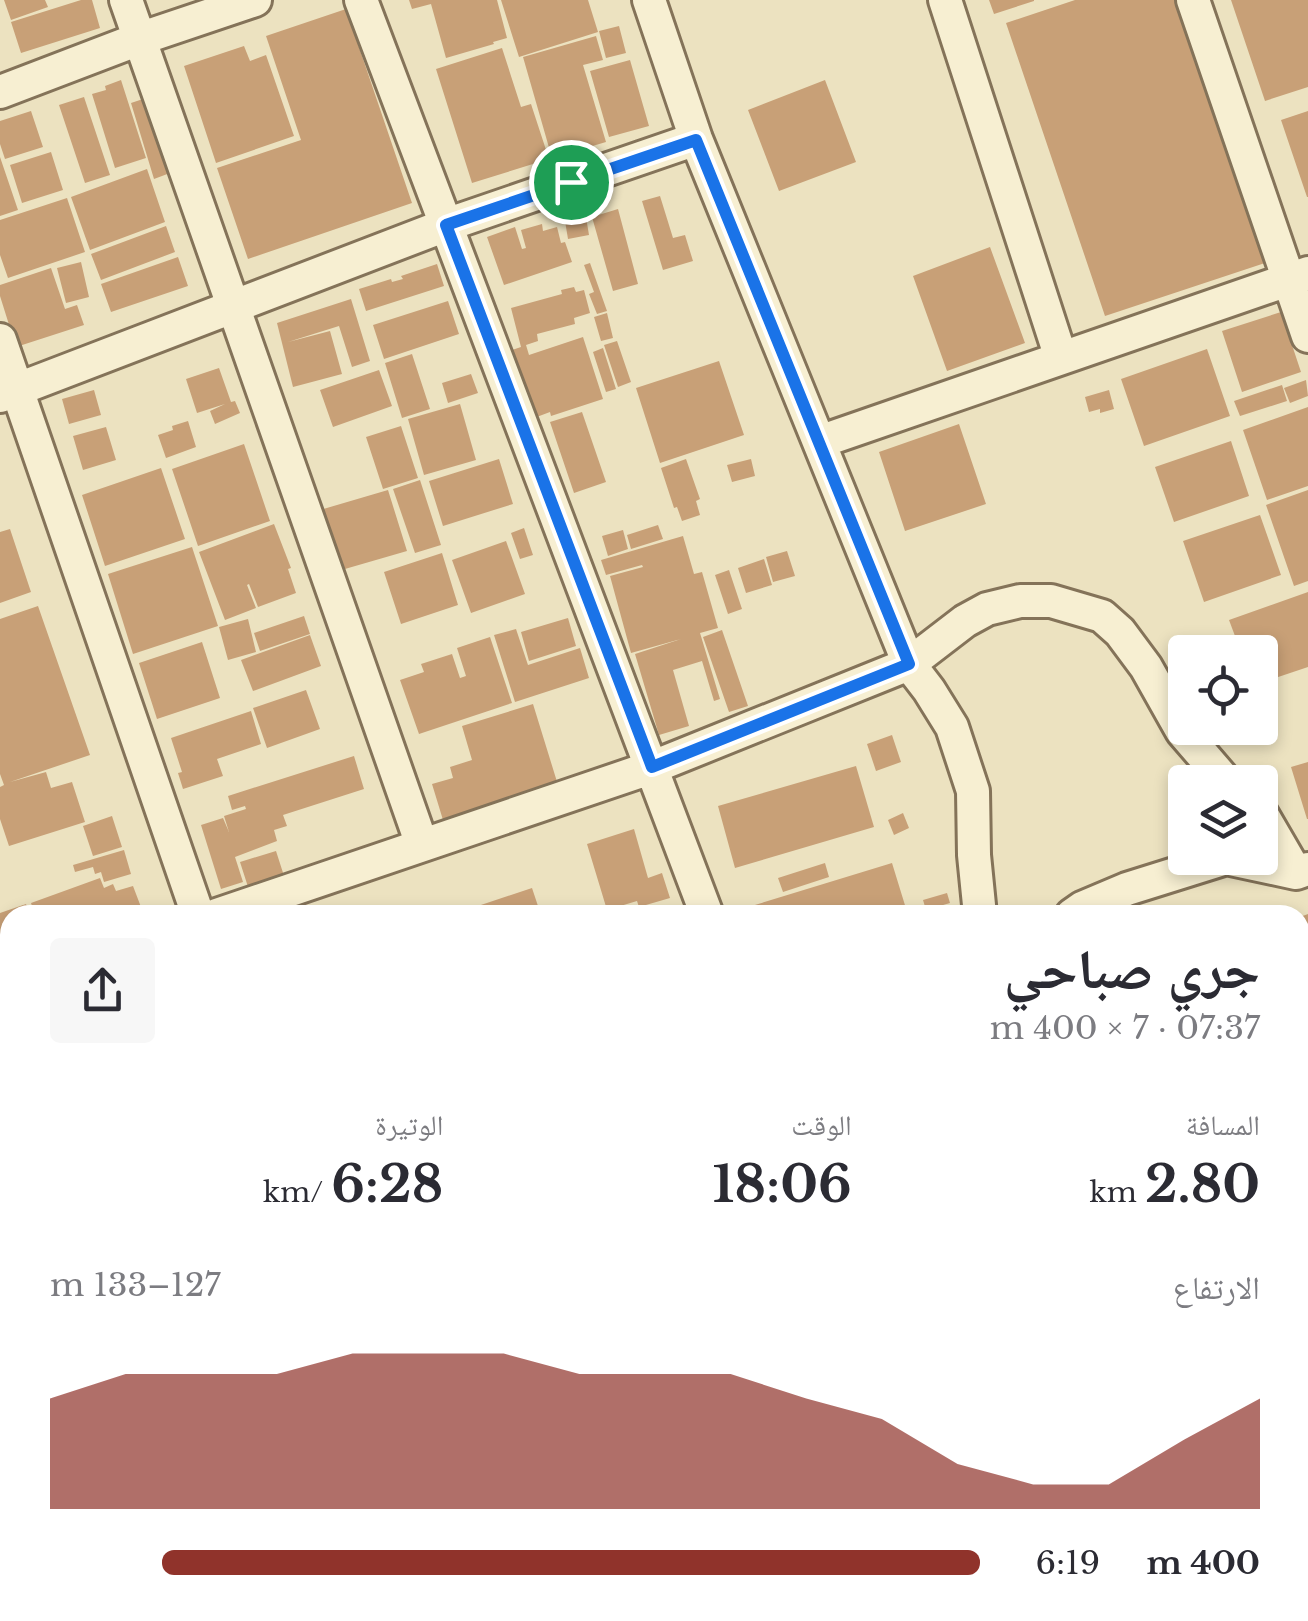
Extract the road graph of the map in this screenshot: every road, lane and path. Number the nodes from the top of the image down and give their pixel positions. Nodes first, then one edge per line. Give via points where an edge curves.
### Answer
1 (126, 0) edge
2 (254, 0) edge
3 (360, 0) edge
4 (649, 0) edge
5 (945, 0) edge
6 (1194, 0) edge
7 (138, 39) junction
8 (0, 92) edge
9 (696, 140) junction
10 (446, 225) junction
11 (1298, 276) edge
12 (234, 308) junction
13 (1308, 336) edge
14 (0, 340) edge
15 (1061, 358) junction
16 (9, 393) edge
17 (819, 442) junction
18 (909, 664) junction
19 (1211, 765) edge
20 (652, 767) junction
21 (1278, 837) edge
22 (422, 845) junction
23 (1302, 871) edge
24 (194, 905) edge
25 (246, 905) edge
26 (704, 905) edge
27 (979, 905) edge
28 (1089, 905) edge

1 - 7 street
2 - 7 street
3 - 10 street
4 - 9 street
5 - 15 street
6 - 11 street
7 - 8 street
7 - 12 street
9 - 10 street
9 - 17 street
10 - 12 street
10 - 20 street
11 - 13 street
11 - 15 street
12 - 16 street
12 - 22 street
14 - 16 street
15 - 17 street
16 - 24 street
17 - 18 street
18 - 19 street via 987,609 1050,601 1102,616 1146,666 1182,731
18 - 20 street
18 - 27 street via 952,727 972,790
20 - 22 street
20 - 26 street
21 - 23 street
22 - 25 street
23 - 28 street via 1226,858

